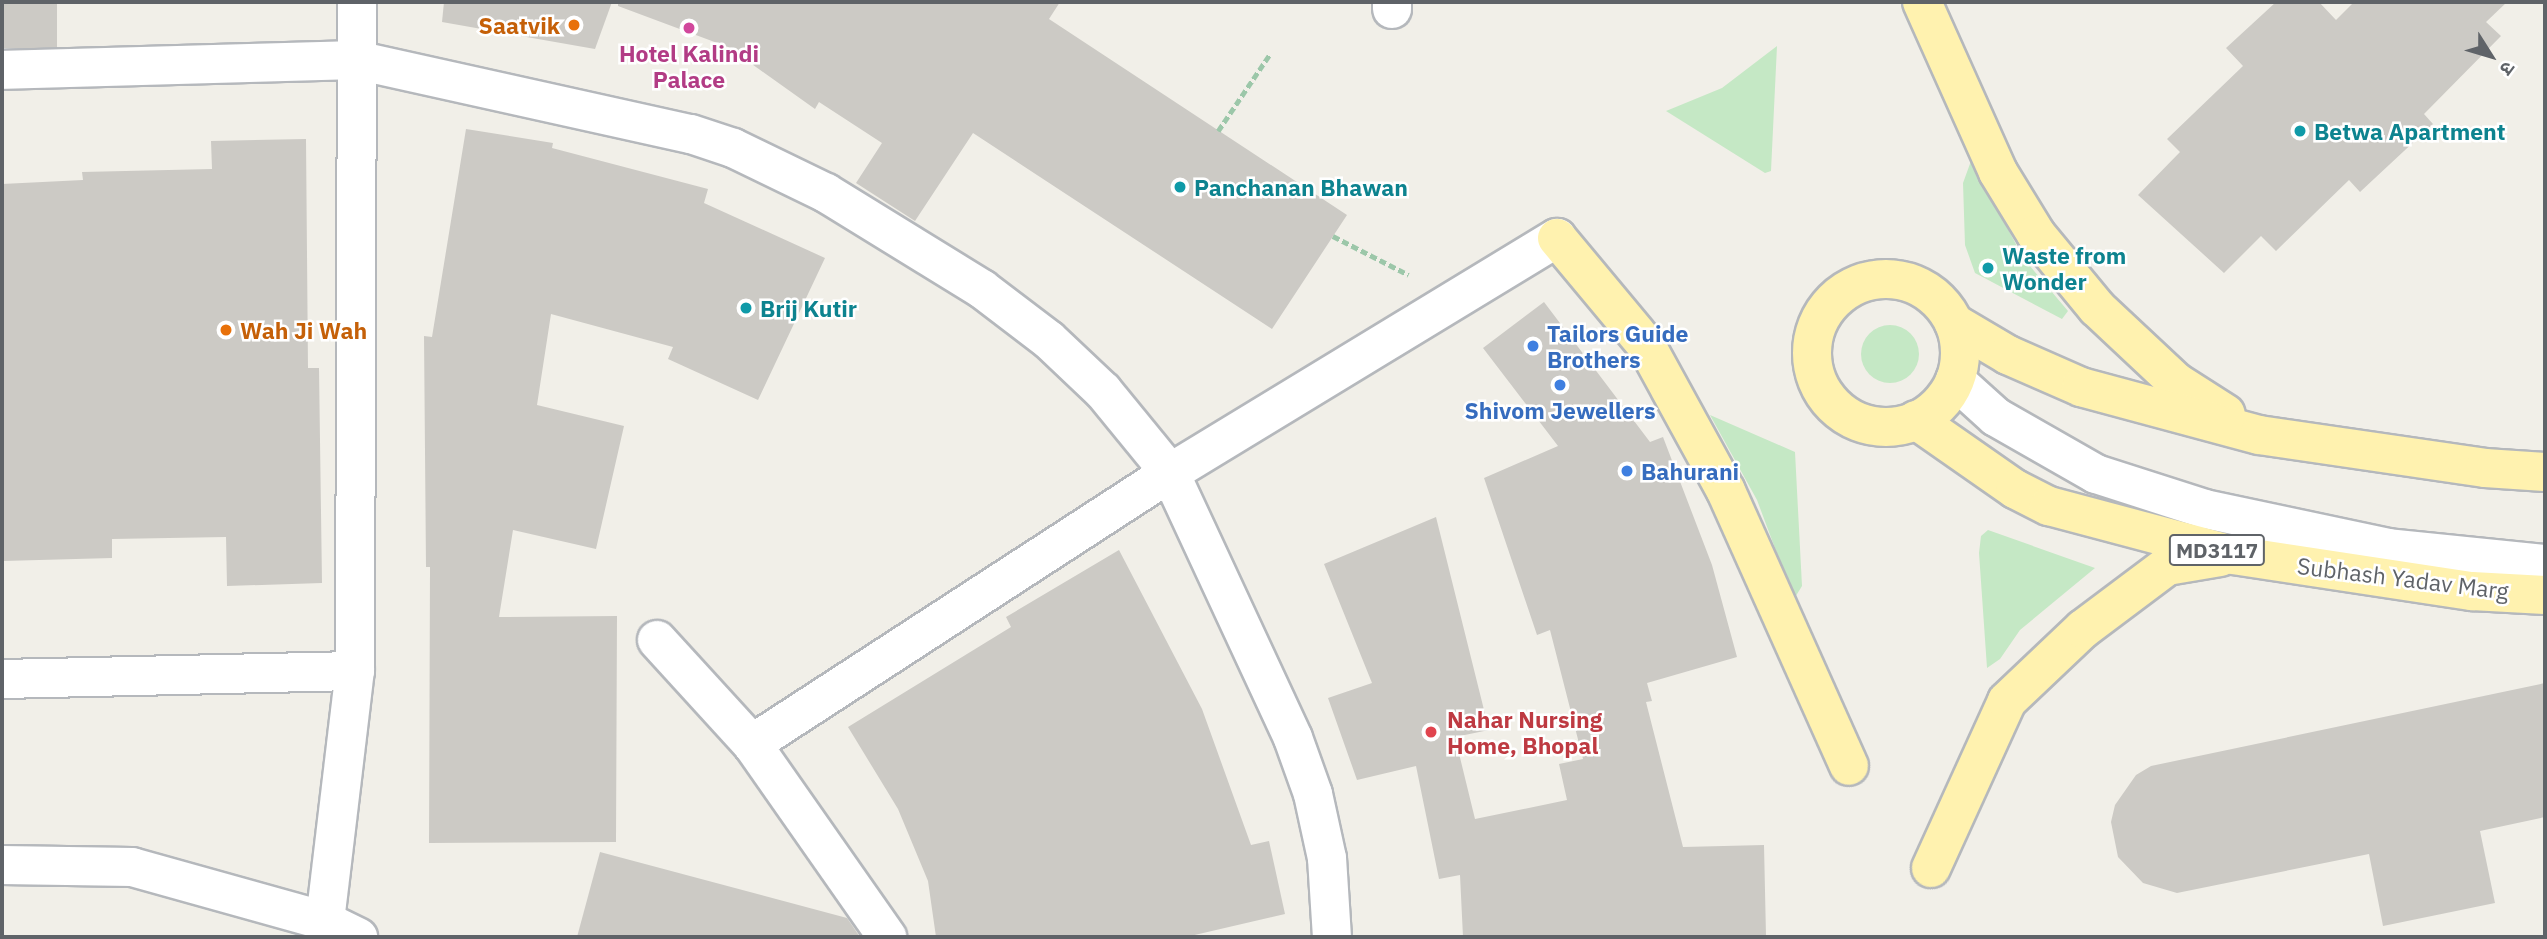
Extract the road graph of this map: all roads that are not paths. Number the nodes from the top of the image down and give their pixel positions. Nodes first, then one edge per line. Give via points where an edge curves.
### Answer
1 (357, 2) edge
2 (1922, 2) edge
3 (356, 60) junction
4 (2, 70) edge
5 (1557, 238) joint
6 (1954, 323) junction
7 (1955, 380) junction
8 (1916, 420) junction
9 (2259, 435) junction
10 (1170, 472) junction
11 (2545, 472) edge
12 (2233, 555) junction
13 (2545, 564) edge
14 (2545, 595) edge
15 (657, 640) dead end
16 (355, 671) junction
17 (2, 679) edge
18 (752, 744) junction
19 (1849, 766) dead end
20 (2, 865) edge
21 (1931, 868) dead end
22 (342, 929) edge
23 (887, 937) edge
24 (1332, 937) edge

1 - 3 street
2 - 9 main road via 1998,172 2036,234 2097,308 2176,382
3 - 4 street
3 - 10 street via 691,134 733,148 826,194 982,289 1049,340 1103,391
3 - 16 street
5 - 10 street
5 - 19 main road via 1646,345 1726,491
6 - 7 main road via 1961,351
6 - 8 main road via 1937,299 1921,288 1884,278 1835,299 1816,327 1811,355 1817,384 1834,408 1858,424 1888,428
6 - 9 main road via 2008,355 2081,387
7 - 8 main road via 1940,404
7 - 13 street via 1996,417 2096,474 2205,509 2388,548
8 - 12 main road, Subhash Yadav Marg / MD3117 via 2015,489 2049,506
9 - 11 main road via 2485,468
10 - 18 street
10 - 24 street via 1293,738 1313,794 1327,858
12 - 14 main road, Subhash Yadav Marg / MD3117 via 2472,591
12 - 21 main road via 2166,566 2083,629 2007,701
15 - 18 street
16 - 17 street
16 - 22 street
18 - 23 street
20 - 22 street via 132,867

